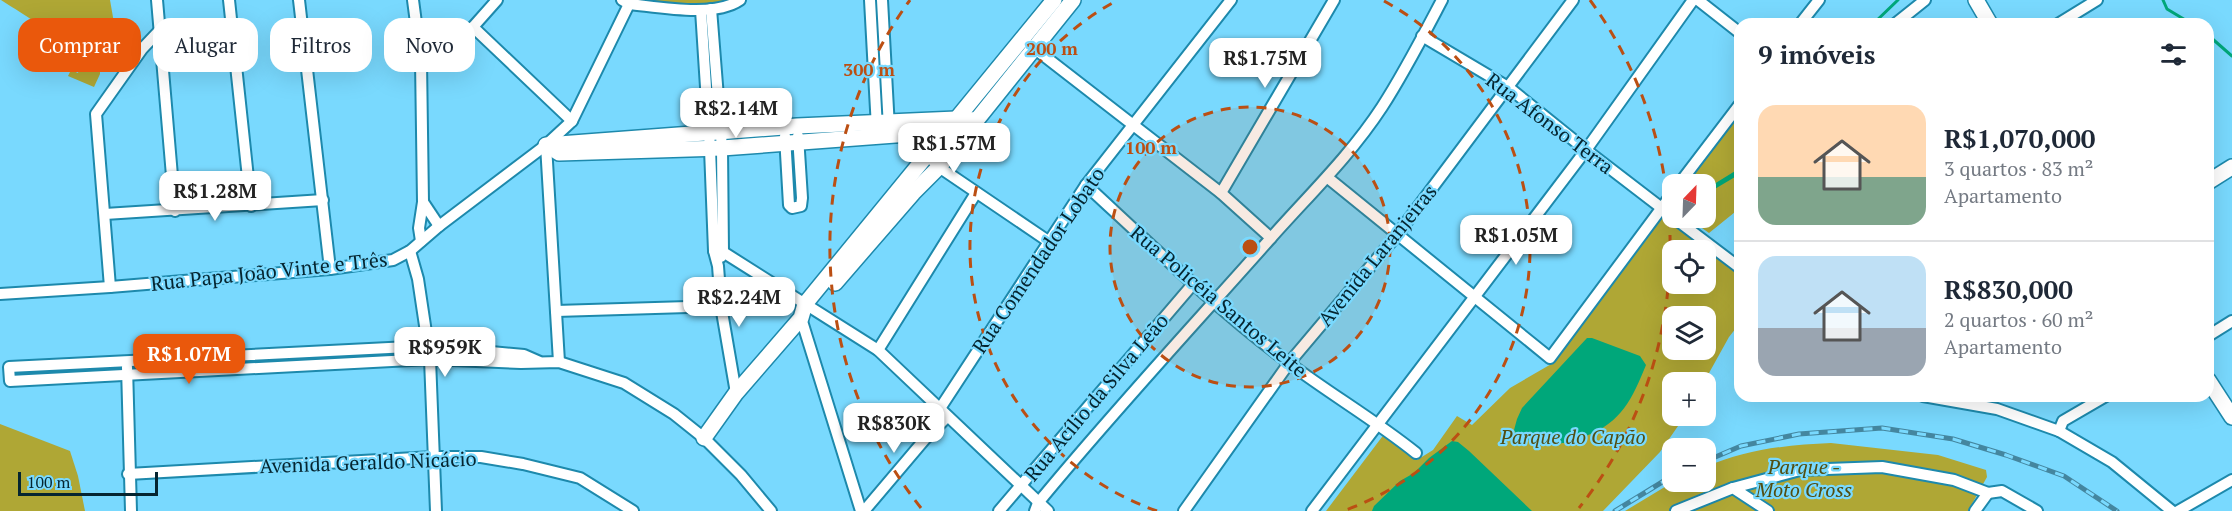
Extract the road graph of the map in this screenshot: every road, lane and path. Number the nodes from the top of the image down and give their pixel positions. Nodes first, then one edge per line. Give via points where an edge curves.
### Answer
1 (157, 0) edge
2 (229, 0) edge
3 (298, 0) edge
4 (413, 0) edge
5 (497, 0) edge
6 (740, 0) edge
7 (1231, 0) edge
8 (1334, 0) edge
9 (1442, 0) edge
10 (1573, 0) edge
11 (1693, 0) edge
12 (1698, 0) edge
13 (1818, 0) edge
14 (1925, 0) edge
15 (1976, 0) edge
16 (2097, 0) edge
17 (627, 1) edge
18 (1061, 3) edge
19 (876, 5) edge
20 (706, 10) junction
21 (159, 18) edge
22 (415, 18) edge
23 (1804, 18) edge
24 (1902, 18) edge
25 (1986, 18) edge
26 (2068, 18) edge
27 (475, 25) edge
28 (1734, 28) edge
29 (475, 29) edge
30 (1422, 36) junction
31 (153, 37) edge
32 (1029, 43) junction
33 (878, 50) junction
34 (163, 72) edge
35 (421, 72) edge
36 (1005, 74) junction
37 (887, 85) junction
38 (875, 87) junction
39 (1508, 87) junction
40 (1734, 112) edge
41 (572, 121) junction
42 (952, 125) junction
43 (972, 126) junction
44 (1133, 126) junction
45 (791, 127) junction
46 (883, 129) junction
47 (716, 141) junction
48 (792, 143) junction
49 (546, 145) junction
50 (1586, 150) junction
51 (927, 155) junction
52 (2232, 166) edge
53 (939, 167) junction
54 (1687, 174) edge
55 (1328, 178) junction
56 (2214, 178) edge
57 (1086, 185) junction
58 (908, 188) junction
59 (976, 193) junction
60 (1221, 193) junction
61 (323, 200) junction
62 (423, 202) junction
63 (251, 206) junction
64 (1662, 208) joint
65 (175, 211) junction
66 (105, 214) junction
67 (439, 226) junction
68 (1687, 228) edge
69 (1397, 235) junction
70 (1271, 238) junction
71 (421, 241) junction
72 (1048, 242) junction
73 (410, 251) junction
74 (718, 252) junction
75 (1734, 263) edge
76 (330, 268) junction
77 (1193, 284) junction
78 (110, 288) junction
79 (3, 294) edge
80 (1475, 297) junction
81 (1215, 303) junction
82 (721, 306) junction
83 (556, 311) junction
84 (805, 311) junction
85 (2232, 321) edge
86 (2214, 332) edge
87 (429, 346) junction
88 (878, 350) junction
89 (464, 355) junction
90 (430, 359) junction
91 (126, 361) junction
92 (559, 362) junction
93 (1289, 363) junction
94 (57, 365) junction
95 (128, 374) junction
96 (57, 378) junction
97 (2214, 389) edge
98 (736, 393) junction
99 (1957, 402) edge
100 (2096, 402) edge
101 (943, 414) junction
102 (2232, 417) edge
103 (1380, 424) junction
104 (2059, 431) junction
105 (704, 438) junction
106 (1416, 453) dead end
107 (433, 457) junction
108 (128, 474) junction
109 (2232, 480) edge
110 (1021, 486) junction
111 (1733, 488) junction
112 (1988, 493) junction
113 (1036, 507) edge
114 (1977, 510) edge
115 (130, 511) edge
116 (436, 511) edge
117 (633, 511) edge
118 (771, 511) edge
119 (863, 511) edge
120 (999, 511) edge
121 (1048, 511) edge
122 (1184, 511) edge
123 (1312, 511) edge
124 (1676, 511) edge
125 (1768, 511) edge
126 (2037, 511) edge
127 (2172, 511) edge
128 (2178, 511) edge

1 - 21 street
2 - 63 street
3 - 61 street
4 - 22 street
5 - 27 street
6 - 20 street
7 - 44 street, Rua Comendador Lobato
8 - 60 street
9 - 30 street
10 - 39 street, Avenida Laranjeiras
11 - 50 street
12 - 28 street
13 - 23 street
14 - 24 street
15 - 25 street
16 - 26 street
17 - 20 street
17 - 41 street, Rua Papa João Vinte e Três
18 - 32 street
19 - 33 street
20 - 47 street
29 - 41 street
30 - 39 street, Rua Afonso Terra
30 - 55 street via 1381,108
31 - 66 street via 96,114
32 - 36 street
32 - 44 street
33 - 37 street
33 - 38 street
34 - 65 street
35 - 62 street
36 - 42 street
36 - 43 street
37 - 38 street
37 - 46 street
38 - 46 street
39 - 50 street, Rua Afonso Terra
39 - 69 street, Avenida Laranjeiras
40 - 54 street
41 - 49 street, Rua Papa João Vinte e Três
42 - 43 street
42 - 46 street
42 - 51 street
43 - 53 street
44 - 57 street, Rua Comendador Lobato
44 - 60 street
45 - 46 street
45 - 47 street
45 - 48 street
46 - 48 street
47 - 48 street
47 - 49 street
47 - 74 street
48 - 48 street via 789,205 797,208 802,198
49 - 67 street, Rua Papa João Vinte e Três
49 - 83 street
50 - 64 street, Rua Afonso Terra
50 - 80 street
51 - 53 street
51 - 58 street
52 - 56 street
53 - 58 street
53 - 59 street
55 - 69 street
55 - 70 street
57 - 72 street, Rua Comendador Lobato
57 - 77 street, Rua Policéia Santos Leite
58 - 84 street
59 - 72 street
59 - 88 street
60 - 70 street
61 - 63 street
61 - 76 street
62 - 67 street
62 - 71 street
63 - 65 street
64 - 80 street via 1550,358
65 - 66 street
66 - 78 street
67 - 71 street, Rua Papa João Vinte e Três
68 - 75 street, Rua Afonso Terra
69 - 80 street
69 - 93 street, Avenida Laranjeiras
70 - 81 street
71 - 73 street, Rua Papa João Vinte e Três
72 - 101 street, Rua Comendador Lobato
73 - 76 street, Rua Papa João Vinte e Três via 393,260
73 - 87 street
74 - 82 street
74 - 84 street
76 - 78 street, Rua Papa João Vinte e Três
77 - 81 street, Rua Policéia Santos Leite
77 - 110 street, Rua Acílio da Silva Leão
78 - 79 street, Rua Papa João Vinte e Três
80 - 103 street
81 - 93 street, Rua Policéia Santos Leite
81 - 113 street via 1092,437
82 - 83 street
82 - 98 street
83 - 92 street
84 - 88 street
84 - 98 street
84 - 119 street
85 - 86 street
87 - 89 street
87 - 90 street
87 - 91 street
88 - 101 street
89 - 90 street
89 - 92 street via 524,355 540,362
90 - 95 street
90 - 107 street
91 - 94 street
91 - 95 street
92 - 105 street via 624,383
93 - 103 street, Rua Policéia Santos Leite
93 - 122 street, Avenida Laranjeiras
94 - 96 street
94 - 96 street via 9,368 10,381
95 - 96 street
95 - 108 street
97 - 102 street
98 - 105 street
99 - 104 street via 1997,409
100 - 104 street via 2063,421
101 - 110 street
101 - 119 street, Rua Comendador Lobato
103 - 106 street, Rua Policéia Santos Leite
103 - 123 street
104 - 127 street via 2112,462
105 - 118 street
107 - 108 street, Avenida Geraldo Nicácio
107 - 116 street
107 - 117 street, Avenida Geraldo Nicácio via 481,457 580,478
108 - 115 street
109 - 128 street
110 - 113 street
110 - 120 street, Rua Acílio da Silva Leão
111 - 112 street via 1800,470 1882,467 1954,480
111 - 124 street
111 - 125 street
112 - 114 street
112 - 126 street via 2002,491
113 - 121 street

